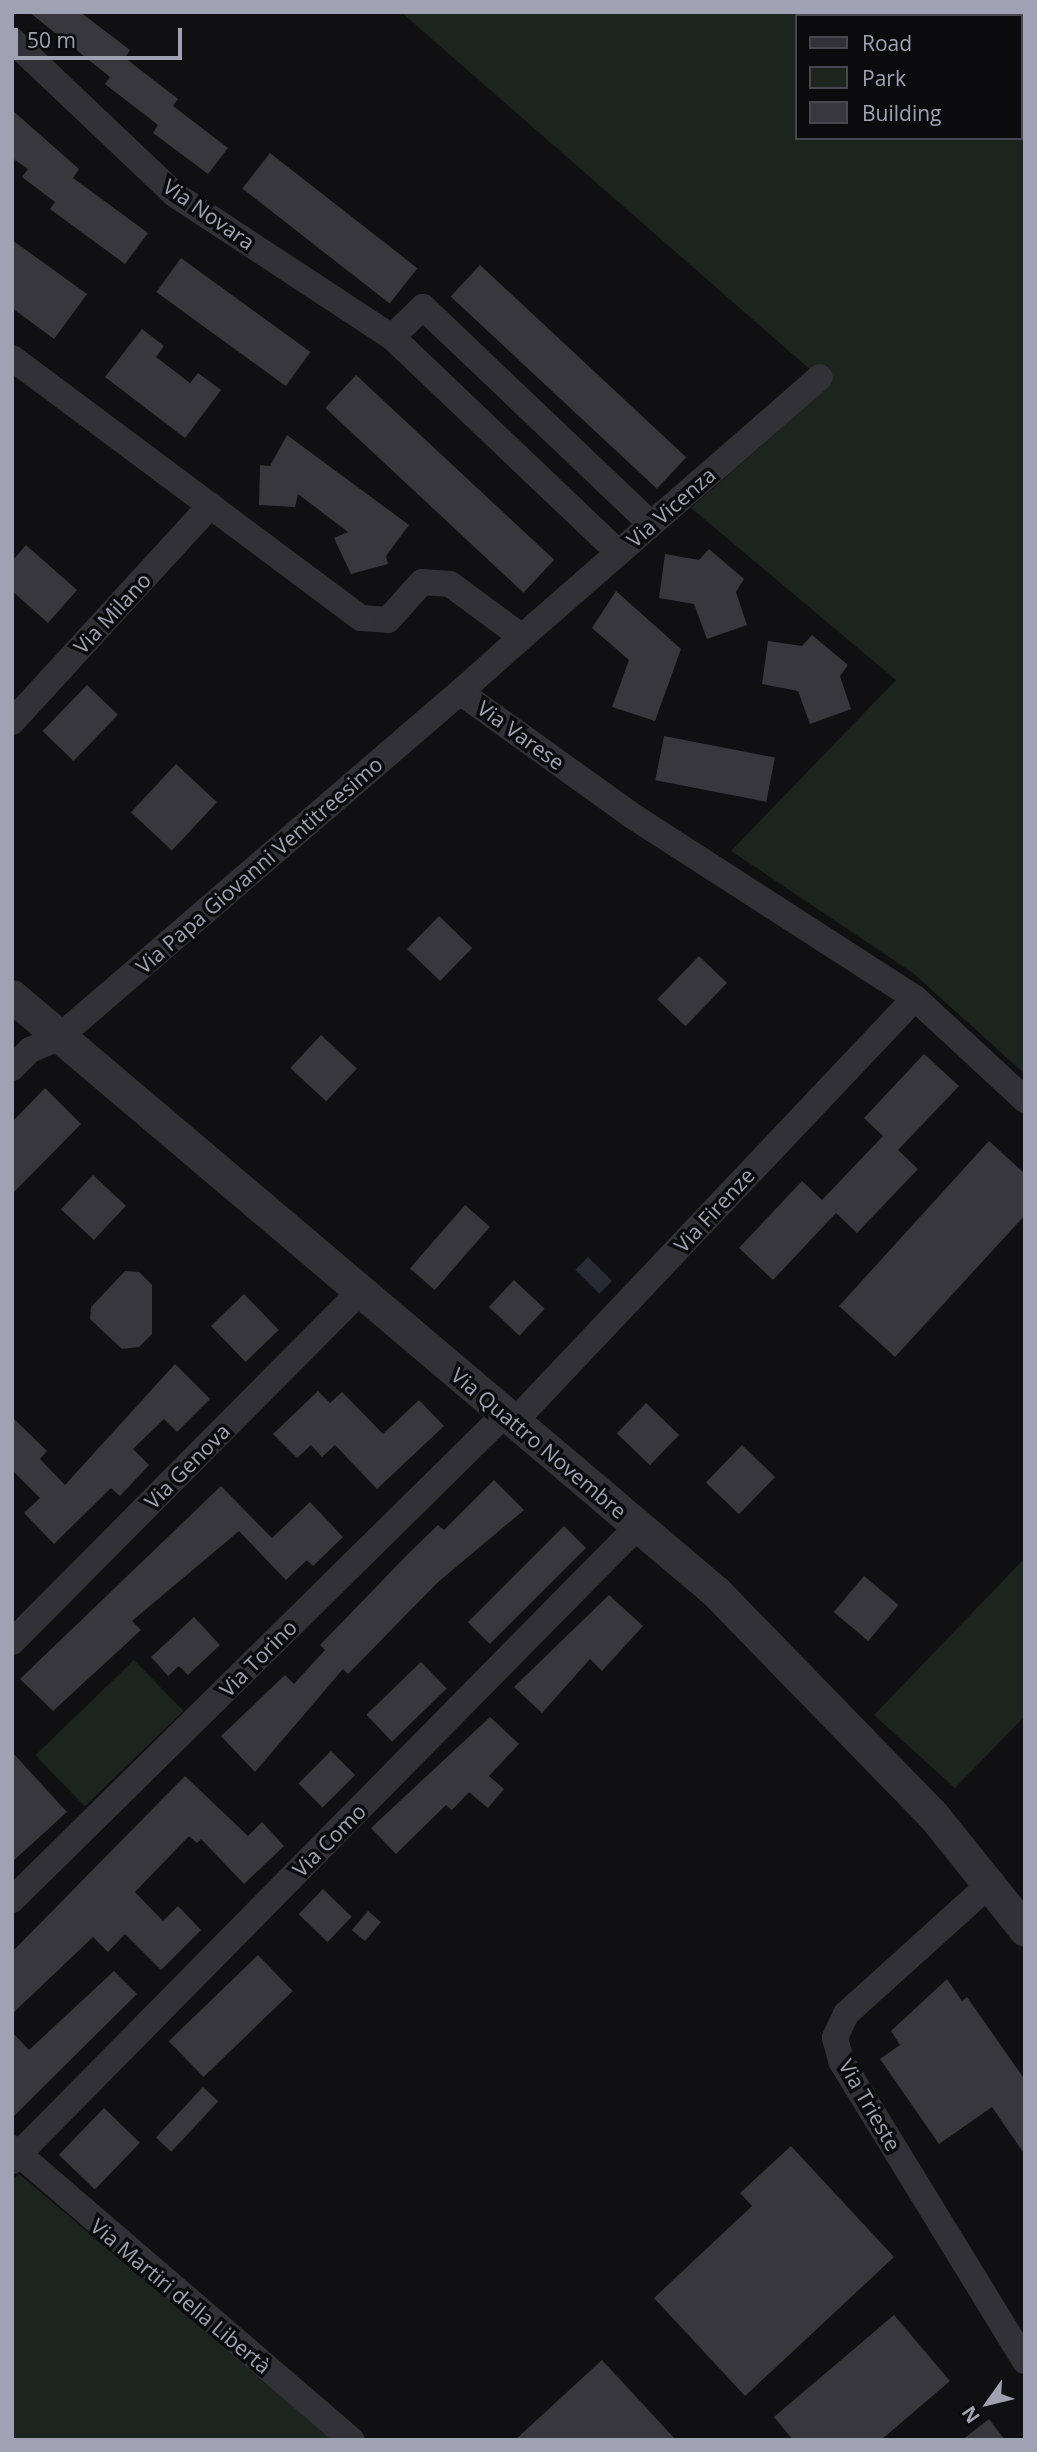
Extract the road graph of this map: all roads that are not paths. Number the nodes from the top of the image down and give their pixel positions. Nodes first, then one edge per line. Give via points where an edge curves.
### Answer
1 (12, 40) edge
2 (392, 337) junction
3 (12, 358) edge
4 (820, 377) dead end
5 (211, 505) junction
6 (651, 524) junction
7 (618, 552) junction
8 (522, 637) junction
9 (460, 692) junction
10 (12, 722) edge
11 (12, 996) edge
12 (915, 998) junction
13 (58, 1038) junction
14 (12, 1068) edge
15 (1025, 1100) edge
16 (361, 1291) junction
17 (508, 1420) junction
18 (639, 1525) junction
19 (12, 1642) edge
20 (992, 1882) junction
21 (12, 1900) edge
22 (1025, 1930) edge
23 (14, 2155) edge
24 (1025, 2361) edge
25 (352, 2440) edge

1 - 2 street, Via Novara via 174,194
2 - 6 street via 423,307
2 - 7 street, Via Novara
3 - 5 street
4 - 6 street, Via Vicenza
5 - 8 street via 369,622 388,620 422,582 441,579
5 - 10 street, Via Milano
6 - 7 street, Via Vicenza
7 - 8 street, Via Vicenza
8 - 9 street, Via Varese
9 - 12 street, Via Varese via 631,815
9 - 13 street, Via Papa Giovanni Ventitreesimo
11 - 13 street, Via Quattro Novembre
12 - 15 street, Via Varese
12 - 17 street, Via Firenze
13 - 14 street, Via Papa Giovanni Ventitreesimo via 30,1050
13 - 16 street, Via Quattro Novembre
16 - 17 street, Via Quattro Novembre
16 - 19 street, Via Genova
17 - 18 street, Via Quattro Novembre
17 - 21 street, Via Torino
18 - 20 street, Via Quattro Novembre via 777,1653
18 - 23 street, Via Como
20 - 22 street, Via Quattro Novembre
20 - 24 street, Via Trieste via 846,2014 835,2038 841,2061
23 - 25 street, Via Martiri della Libertà

